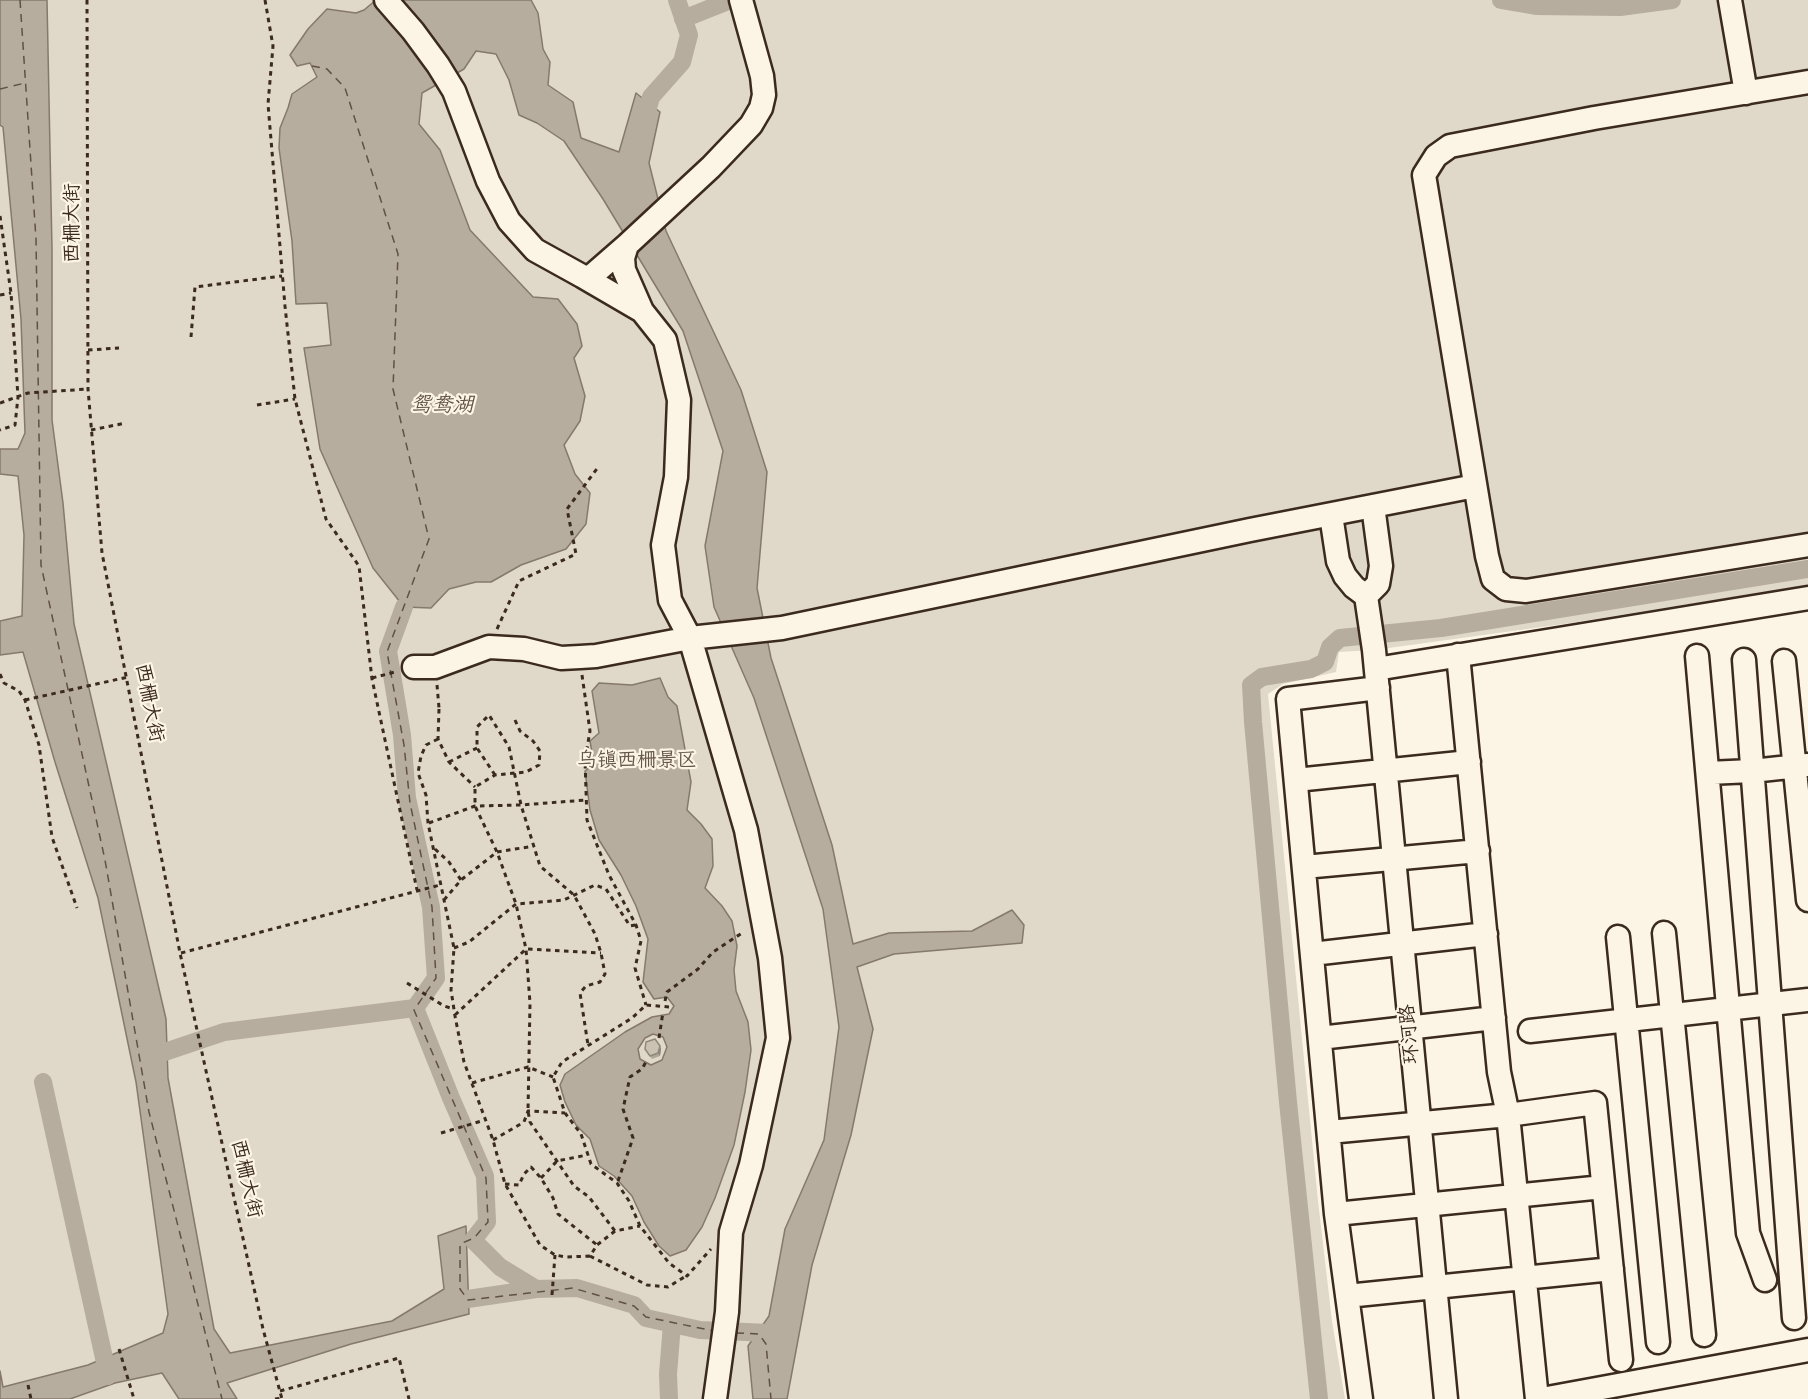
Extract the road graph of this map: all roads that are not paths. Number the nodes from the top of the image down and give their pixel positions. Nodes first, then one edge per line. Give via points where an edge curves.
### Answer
1 (386, 0) edge
2 (741, 0) edge
3 (1730, 0) edge
4 (1808, 82) edge
5 (1746, 93) junction
6 (627, 245) junction
7 (588, 279) junction
8 (642, 311) junction
9 (1475, 486) junction
10 (1373, 506) junction
11 (1331, 515) junction
12 (1808, 545) edge
13 (1366, 596) junction
14 (1808, 598) edge
15 (690, 638) junction
16 (1458, 655) junction
17 (1697, 656) dead end
18 (1744, 660) dead end
19 (1784, 661) dead end
20 (424, 667) road end
21 (1376, 669) junction
22 (1469, 762) junction
23 (1801, 766) edge
24 (1386, 771) junction
25 (1752, 771) junction
26 (1708, 772) junction
27 (1296, 780) junction
28 (1478, 850) junction
29 (1394, 858) junction
30 (1304, 867) junction
31 (1808, 900) edge
32 (1664, 933) dead end
33 (1486, 934) junction
34 (1618, 937) dead end
35 (1402, 944) junction
36 (1312, 954) junction
37 (1808, 1000) edge
38 (1770, 1004) junction
39 (1728, 1009) junction
40 (1672, 1015) junction
41 (1494, 1018) junction
42 (1626, 1020) junction
43 (1410, 1028) junction
44 (1530, 1031) dead end
45 (1320, 1038) junction
46 (1508, 1115) junction
47 (1419, 1124) junction
48 (1329, 1132) junction
49 (1603, 1187) junction
50 (1516, 1196) junction
51 (1427, 1205) junction
52 (1336, 1214) junction
53 (1798, 1249) edge
54 (1756, 1254) junction
55 (1612, 1269) junction
56 (1524, 1278) junction
57 (1765, 1280) dead end
58 (1435, 1287) junction
59 (1347, 1296) junction
60 (1794, 1318) dead end
61 (1704, 1335) dead end
62 (1658, 1342) dead end
63 (1808, 1350) edge
64 (1621, 1360) dead end
65 (715, 1399) edge
66 (1361, 1399) edge
67 (1446, 1399) edge
68 (1537, 1399) edge
69 (1542, 1399) edge

1 - 7 street via 413,31 454,92 488,181 509,221 535,250
2 - 6 street via 762,76 761,108 734,144
3 - 5 street
4 - 5 street
5 - 9 street via 1499,135 1450,146 1436,156 1424,175
6 - 7 street
6 - 8 street via 624,270
7 - 8 street
8 - 15 street via 665,340 679,400 676,477 663,545 670,600
9 - 10 street
9 - 12 street via 1493,579 1506,589 1526,591
10 - 11 street
10 - 13 street via 1381,566 1378,584
11 - 13 street via 1338,561 1345,576
11 - 15 street via 782,628
13 - 21 street, 环河路
14 - 16 street
15 - 20 street via 596,656 561,658 524,649 489,647
15 - 65 street via 746,830 770,958 778,1038 751,1165 731,1232 727,1312
16 - 21 street
16 - 22 street
17 - 26 street
18 - 25 street
19 - 23 street
21 - 24 street, 环河路
21 - 27 street via 1288,699
22 - 24 street
22 - 28 street
23 - 25 street
23 - 31 street
24 - 27 street
24 - 29 street, 环河路
25 - 26 street
25 - 38 street
26 - 39 street
27 - 30 street
28 - 29 street
28 - 33 street
29 - 30 street
29 - 35 street, 环河路
30 - 36 street
32 - 40 street
33 - 35 street
33 - 41 street
34 - 42 street
35 - 36 street
35 - 43 street, 环河路
36 - 45 street
37 - 38 street
38 - 39 street
38 - 53 street
39 - 40 street
39 - 54 street via 1748,1233
40 - 42 street
40 - 61 street
41 - 43 street
41 - 46 street
42 - 44 street
42 - 62 street
43 - 45 street
43 - 47 street, 环河路
45 - 48 street
46 - 47 street
46 - 49 street via 1595,1103
46 - 50 street
47 - 48 street
47 - 51 street, 环河路
48 - 52 street
49 - 50 street
49 - 55 street
50 - 51 street
50 - 56 street
51 - 52 street
51 - 58 street, 环河路
52 - 59 street
53 - 54 street
53 - 60 street
54 - 57 street
55 - 56 street
55 - 64 street
56 - 58 street
56 - 68 street
58 - 59 street
58 - 67 street, 环河路
59 - 66 street
63 - 69 street

